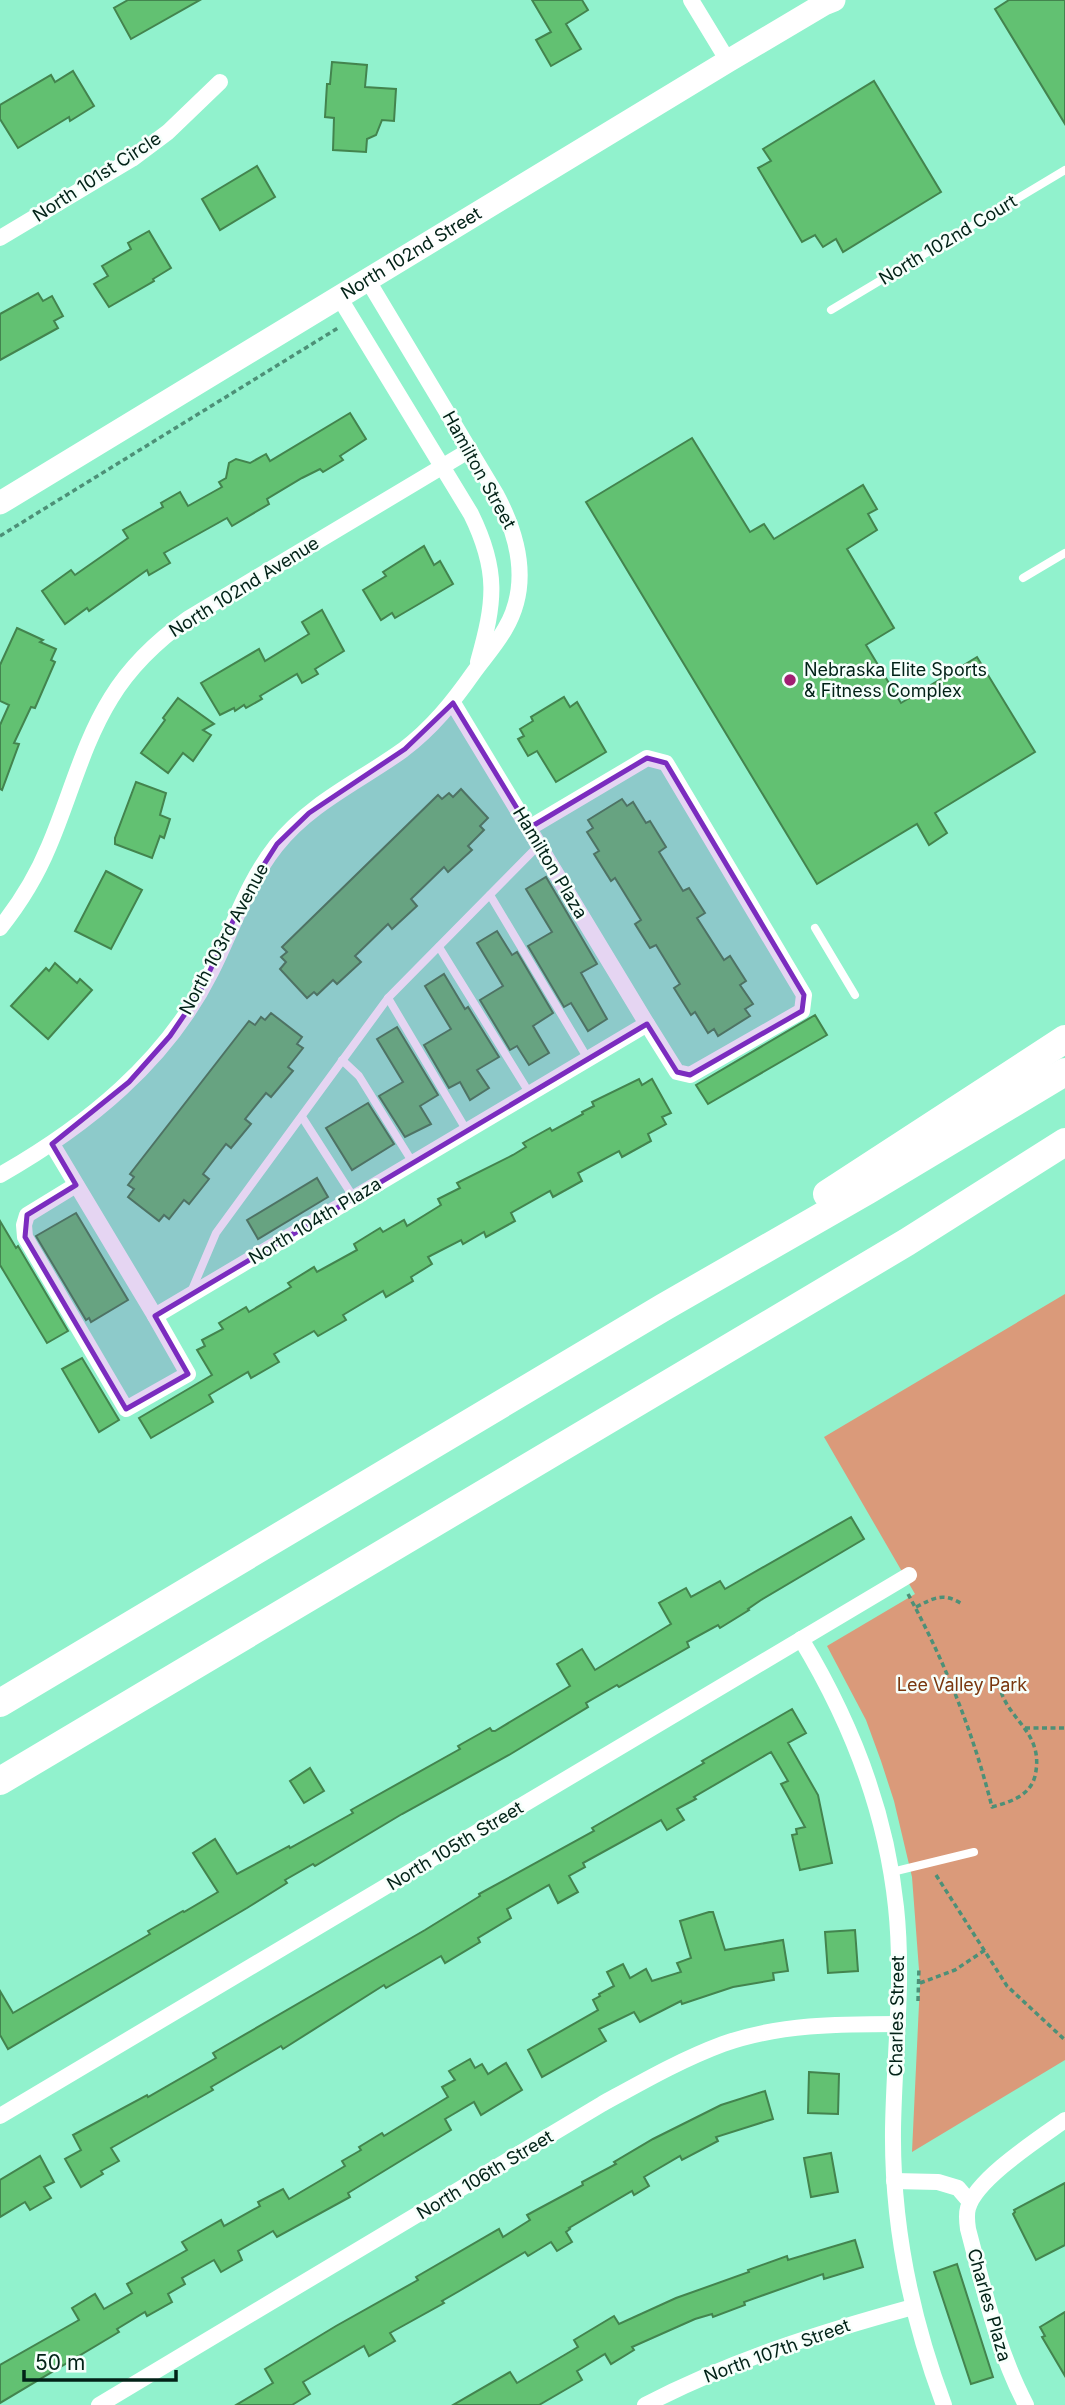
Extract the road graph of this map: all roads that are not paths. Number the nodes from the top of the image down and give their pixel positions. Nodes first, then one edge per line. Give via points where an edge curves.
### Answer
1 (691, 0) edge
2 (828, 1) edge
3 (728, 61) junction
4 (220, 82) dead end
5 (1065, 170) edge
6 (0, 238) edge
7 (367, 279) junction
8 (339, 296) junction
9 (831, 310) dead end
10 (470, 450) junction
11 (442, 468) junction
12 (0, 503) edge
13 (1065, 553) edge
14 (1023, 578) dead end
15 (475, 671) junction
16 (453, 703) junction
17 (529, 828) junction
18 (539, 845) junction
19 (490, 895) junction
20 (0, 928) edge
21 (815, 928) dead end
22 (439, 947) junction
23 (856, 995) dead end
24 (388, 998) junction
25 (647, 1024) junction
26 (1065, 1039) edge
27 (588, 1059) junction
28 (342, 1060) junction
29 (1065, 1072) edge
30 (530, 1094) junction
31 (302, 1117) junction
32 (467, 1131) junction
33 (1065, 1142) edge
34 (52, 1144) junction
35 (413, 1163) junction
36 (1065, 1163) edge
37 (0, 1175) edge
38 (76, 1185) junction
39 (354, 1198) junction
40 (907, 1242) junction
41 (190, 1295) junction
42 (664, 1307) junction
43 (155, 1316) junction
44 (904, 1577) road end
45 (801, 1639) junction
46 (0, 1703) edge
47 (0, 1781) edge
48 (974, 1852) dead end
49 (892, 1872) junction
50 (898, 2024) junction
51 (0, 2116) edge
52 (1065, 2120) edge
53 (894, 2181) junction
54 (970, 2202) junction
55 (913, 2307) junction
56 (99, 2405) edge
57 (645, 2405) edge
58 (944, 2405) edge
59 (1026, 2405) edge

1 - 3 street
2 - 3 main road, North 102nd Street
3 - 7 main road, North 102nd Street
4 - 6 street, North 101st Circle via 132,159
5 - 9 lane, North 102nd Court
7 - 8 main road, North 102nd Street
7 - 10 street, Hamilton Street
8 - 11 street, Hamilton Street
8 - 12 main road, North 102nd Street
10 - 11 street, North 102nd Avenue
10 - 15 street, Hamilton Street via 510,520 520,572 510,620
11 - 15 street, Hamilton Street via 480,532 491,570 488,627
11 - 20 street, North 102nd Avenue via 189,618 150,649 101,715 44,856
13 - 14 lane
15 - 16 street, North 103rd Avenue
16 - 17 street, Hamilton Plaza
16 - 34 street, North 103rd Avenue via 422,735 286,834 261,866 210,973 170,1036 129,1082
17 - 18 street, Hamilton Plaza
17 - 25 street, Hamilton Plaza via 647,758 666,763 804,995 802,1011 690,1075 677,1072
18 - 19 lane
18 - 25 street, Hamilton Plaza
19 - 22 lane
19 - 27 lane
21 - 23 lane
22 - 24 lane
22 - 30 lane
24 - 28 lane
24 - 32 lane
25 - 27 street, North 104th Plaza
26 - 42 highway
27 - 30 street, North 104th Plaza
28 - 31 lane
28 - 35 lane via 359,1076
29 - 42 highway
30 - 32 street, North 104th Plaza
31 - 39 lane
31 - 41 lane via 216,1233
32 - 35 street, North 104th Plaza
33 - 40 highway
34 - 37 street, North 103rd Avenue
34 - 38 street
35 - 39 street, North 104th Plaza
36 - 40 highway
38 - 43 street
38 - 43 street via 27,1215 25,1237 127,1409 188,1374
39 - 41 street, North 104th Plaza
40 - 47 highway
41 - 43 street, North 104th Plaza
42 - 46 highway
44 - 45 street, North 105th Street
45 - 49 street, Charles Street via 859,1754
45 - 51 street, North 105th Street
48 - 49 lane
49 - 50 street, Charles Street via 899,1943
50 - 53 street, Charles Street
50 - 56 street, North 106th Street via 776,2030 725,2043 673,2065
52 - 54 street via 1006,2164
53 - 54 street via 938,2182 958,2188
53 - 55 street, Charles Street
54 - 59 street, Charles Plaza via 968,2230 999,2343
55 - 57 street, North 107th Street via 760,2353
55 - 58 street, Charles Street

